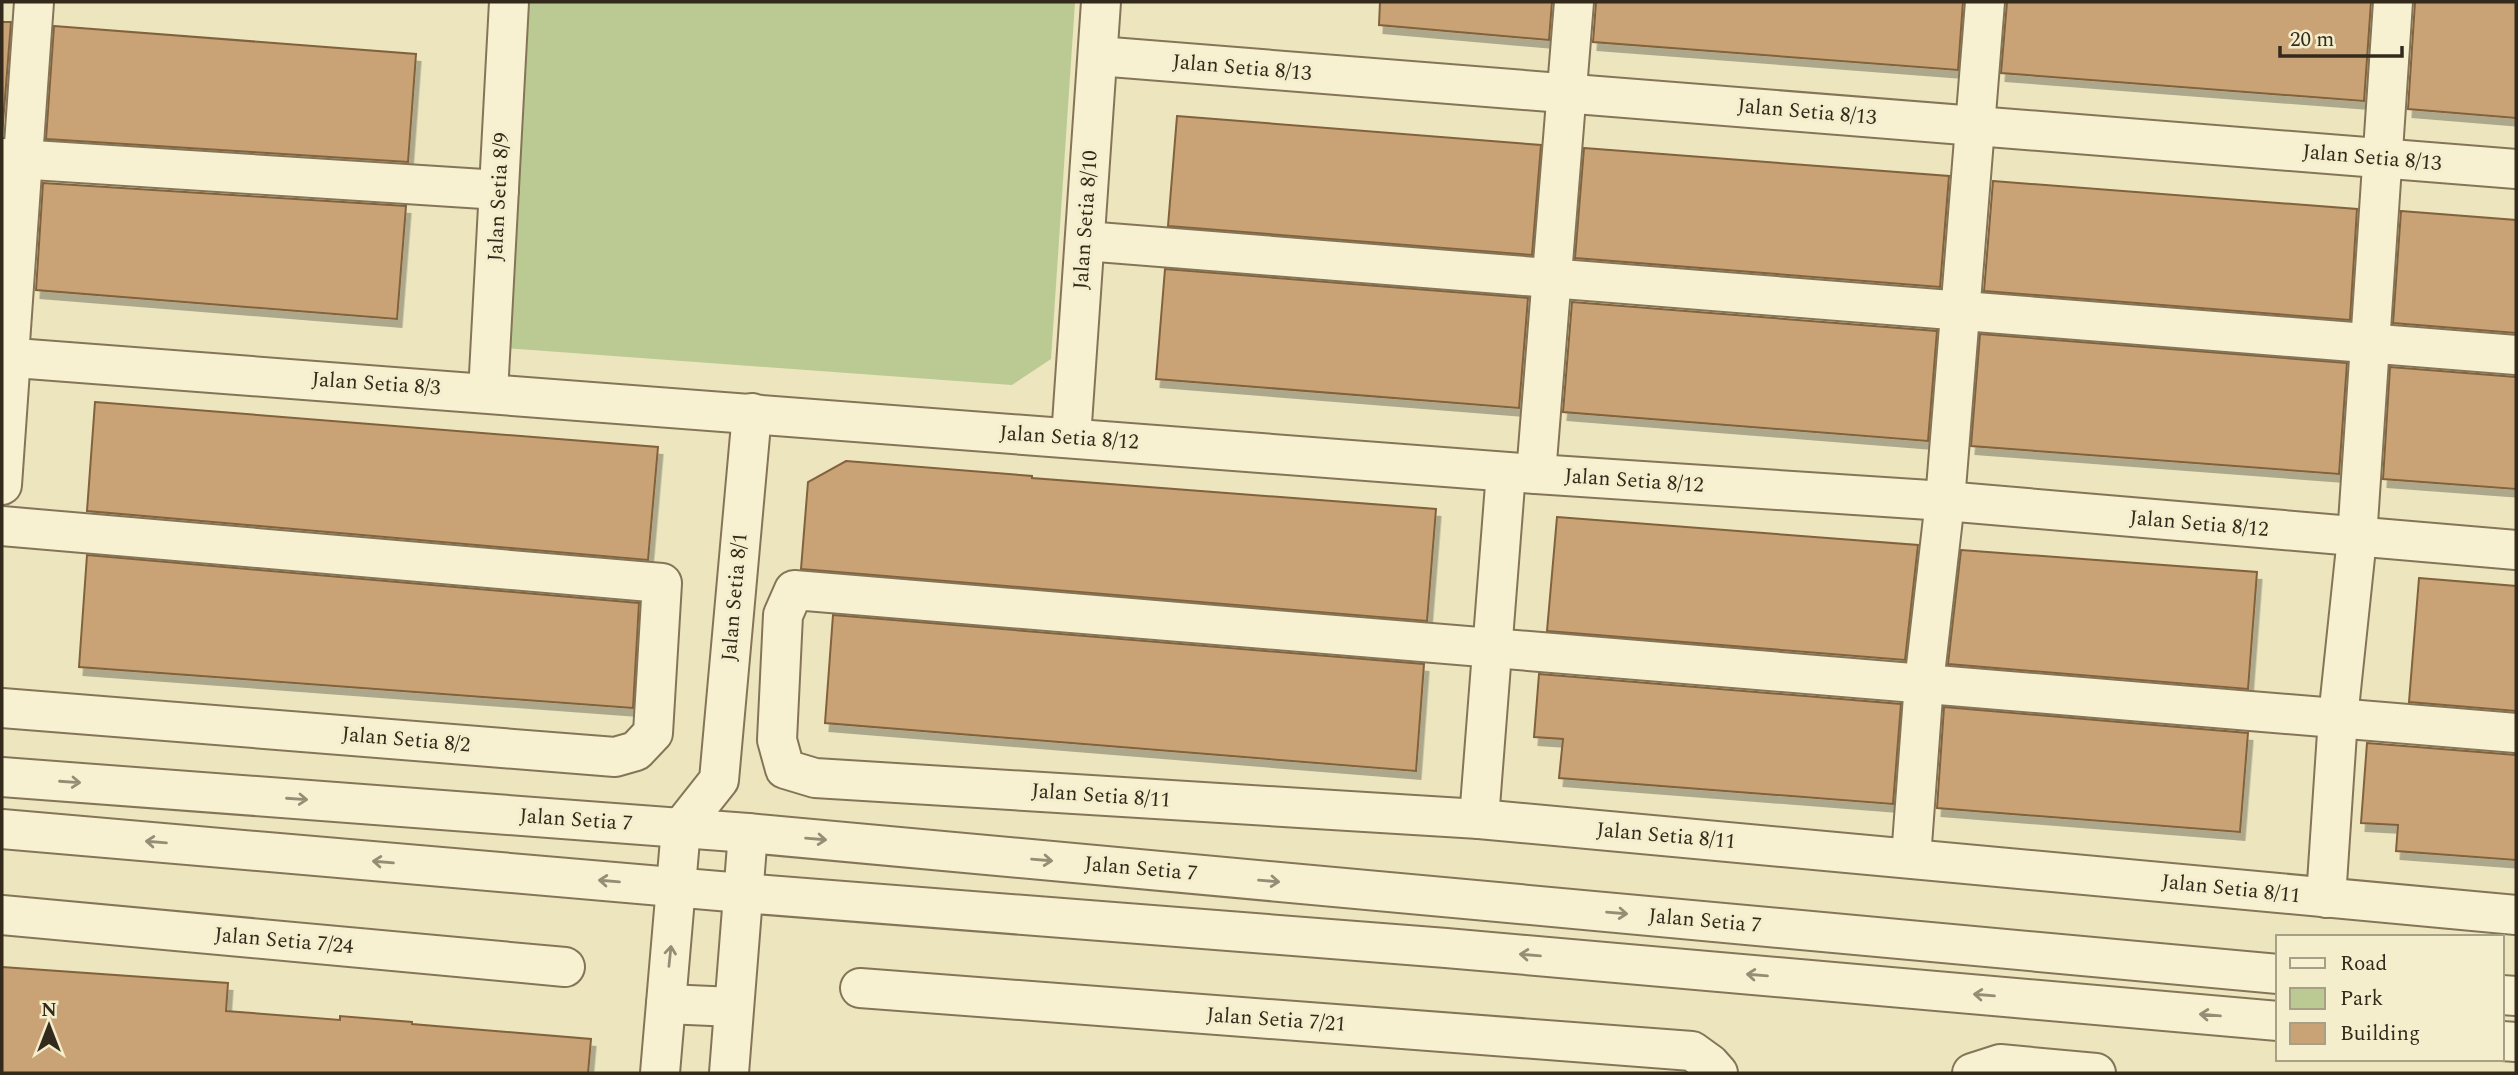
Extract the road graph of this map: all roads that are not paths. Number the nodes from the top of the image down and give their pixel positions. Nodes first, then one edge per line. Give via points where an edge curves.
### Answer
1 (34, 2) edge
2 (509, 2) edge
3 (1101, 2) edge
4 (1574, 2) edge
5 (1985, 2) edge
6 (2393, 2) edge
7 (1098, 57) junction
8 (1567, 93) junction
9 (1975, 126) junction
10 (13, 159) edge
11 (2382, 159) junction
12 (2516, 169) edge
13 (499, 190) junction
14 (1085, 241) junction
15 (1552, 278) junction
16 (1960, 310) junction
17 (2372, 343) junction
18 (2516, 355) edge
19 (7, 357) edge
20 (488, 393) junction
21 (752, 413) junction
22 (1070, 438) junction
23 (1521, 473) junction
24 (2, 485) edge
25 (1944, 501) junction
26 (2, 526) edge
27 (2357, 538) junction
28 (2516, 550) edge
29 (1492, 648) junction
30 (1924, 683) junction
31 (2, 708) edge
32 (2338, 718) junction
33 (2516, 733) edge
34 (2, 777) edge
35 (719, 780) junction
36 (1479, 819) junction
37 (681, 828) junction
38 (2, 829) edge
39 (748, 833) junction
40 (1911, 858) junction
41 (677, 887) junction
42 (742, 893) junction
43 (2326, 898) junction
44 (2, 915) edge
45 (2516, 915) edge
46 (565, 967) dead end
47 (2276, 974) edge
48 (860, 988) dead end
49 (666, 1004) junction
50 (734, 1007) junction
51 (2276, 1021) edge
52 (1705, 1062) edge
53 (660, 1073) edge
54 (729, 1073) edge
55 (1972, 1073) edge
56 (2096, 1073) edge

1 - 10 street
2 - 13 street, Jalan Setia 8/9
3 - 7 street, Jalan Setia 8/10
4 - 8 street
5 - 9 street
6 - 11 street
7 - 8 street, Jalan Setia 8/13
7 - 14 street, Jalan Setia 8/10
8 - 9 street, Jalan Setia 8/13
8 - 15 street
9 - 11 street, Jalan Setia 8/13
9 - 16 street
10 - 13 street
10 - 19 street
11 - 12 street, Jalan Setia 8/13
11 - 17 street
13 - 20 street, Jalan Setia 8/9
14 - 15 street
14 - 22 street, Jalan Setia 8/10
15 - 16 street
15 - 23 street
16 - 17 street
16 - 25 street
17 - 18 street
17 - 27 street
19 - 20 street, Jalan Setia 8/3
19 - 24 street
20 - 21 street, Jalan Setia 8/3
21 - 22 street, Jalan Setia 8/12
21 - 35 street, Jalan Setia 8/1
22 - 23 street, Jalan Setia 8/12
23 - 25 street, Jalan Setia 8/12
23 - 29 street
25 - 27 street, Jalan Setia 8/12
25 - 30 street
26 - 31 street, Jalan Setia 8/2 via 662,583 653,733 636,751 615,757
27 - 28 street, Jalan Setia 8/12
27 - 32 street
29 - 30 street
29 - 36 street
29 - 36 street, Jalan Setia 8/11 via 794,590 783,615 777,740 785,769 815,778
30 - 32 street
30 - 40 street
32 - 33 street
32 - 43 street
34 -> 37 street, Jalan Setia 7
35 - 37 street
35 - 39 street
36 - 40 street, Jalan Setia 8/11
37 - 39 street, Jalan Setia 7
37 - 41 street
41 -> 38 street
39 - 42 street
39 -> 47 street, Jalan Setia 7
40 - 43 street, Jalan Setia 8/11
41 - 42 street
49 -> 41 street
42 - 50 street
51 -> 42 street via 1446,948
43 - 45 street, Jalan Setia 8/11
44 - 46 street, Jalan Setia 7/24
48 - 52 street, Jalan Setia 7/21
49 - 50 street
49 - 53 street
50 - 54 street
55 - 56 street via 2000,1064

